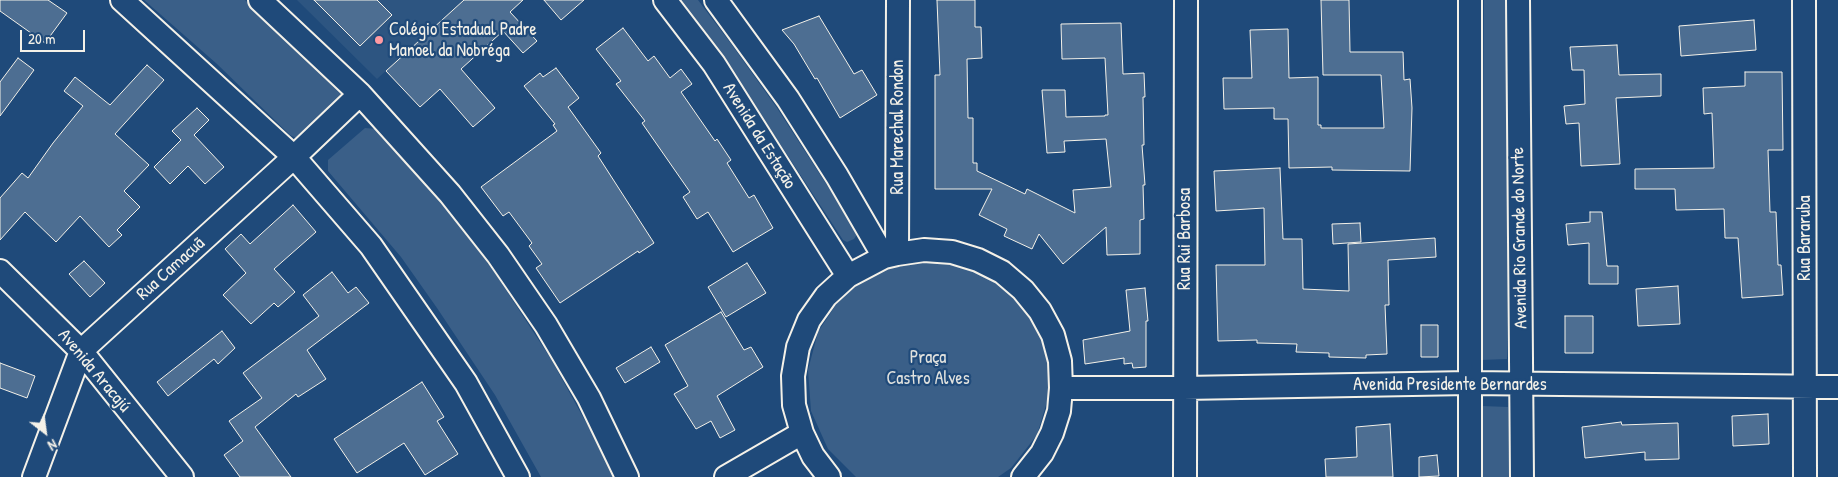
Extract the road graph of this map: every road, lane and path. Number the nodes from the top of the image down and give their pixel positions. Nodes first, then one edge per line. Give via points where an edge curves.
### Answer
1 (122, 0) edge
2 (260, 0) edge
3 (665, 0) edge
4 (716, 0) edge
5 (898, 0) edge
6 (1186, 0) edge
7 (1470, 0) edge
8 (1518, 0) edge
9 (1804, 0) edge
10 (360, 94) junction
11 (294, 157) junction
12 (890, 256) junction
13 (0, 271) edge
14 (848, 276) junction
15 (80, 351) junction
16 (1469, 383) junction
17 (1521, 384) junction
18 (1806, 387) junction
19 (1838, 387) edge
20 (1062, 388) junction
21 (1184, 388) junction
22 (802, 433) junction
23 (34, 477) edge
24 (182, 477) edge
25 (518, 477) edge
26 (627, 477) edge
27 (726, 477) edge
28 (830, 477) edge
29 (1023, 477) edge
30 (1185, 477) edge
31 (1470, 477) edge
32 (1522, 477) edge
33 (1805, 477) edge

1 - 11 street
2 - 10 street
3 - 14 street, Avenida da Estação via 714,64
4 - 12 street via 793,107
5 - 12 street, Rua Marechal Rondon
6 - 21 street, Rua Rui Barbosa
7 - 16 street
8 - 17 street, Avenida Rio Grande do Norte
9 - 18 street, Rua Bararuba
10 - 11 street, Rua Camacuã
10 - 26 street via 450,194 498,255 546,324
11 - 15 street, Rua Camacuã
11 - 25 street via 371,246 466,383
12 - 14 street
12 - 20 street via 924,250 952,252 1002,272 1040,311 1060,361
13 - 15 street, Avenida Aracajú
14 - 22 street via 826,296 809,320 798,347 793,376 794,405
15 - 23 street, Rua Camacuã
15 - 24 street, Avenida Aracajú
16 - 17 street, Avenida Presidente Bernardes
16 - 21 street, Avenida Presidente Bernardes
16 - 31 street
17 - 18 street, Avenida Presidente Bernardes
17 - 32 street, Avenida Rio Grande do Norte
18 - 19 street, Avenida Presidente Bernardes
18 - 33 street, Rua Bararuba
20 - 21 street, Avenida Presidente Bernardes
20 - 29 street via 1052,433 1042,453
21 - 30 street, Rua Rui Barbosa
22 - 27 street
22 - 28 street via 813,456

